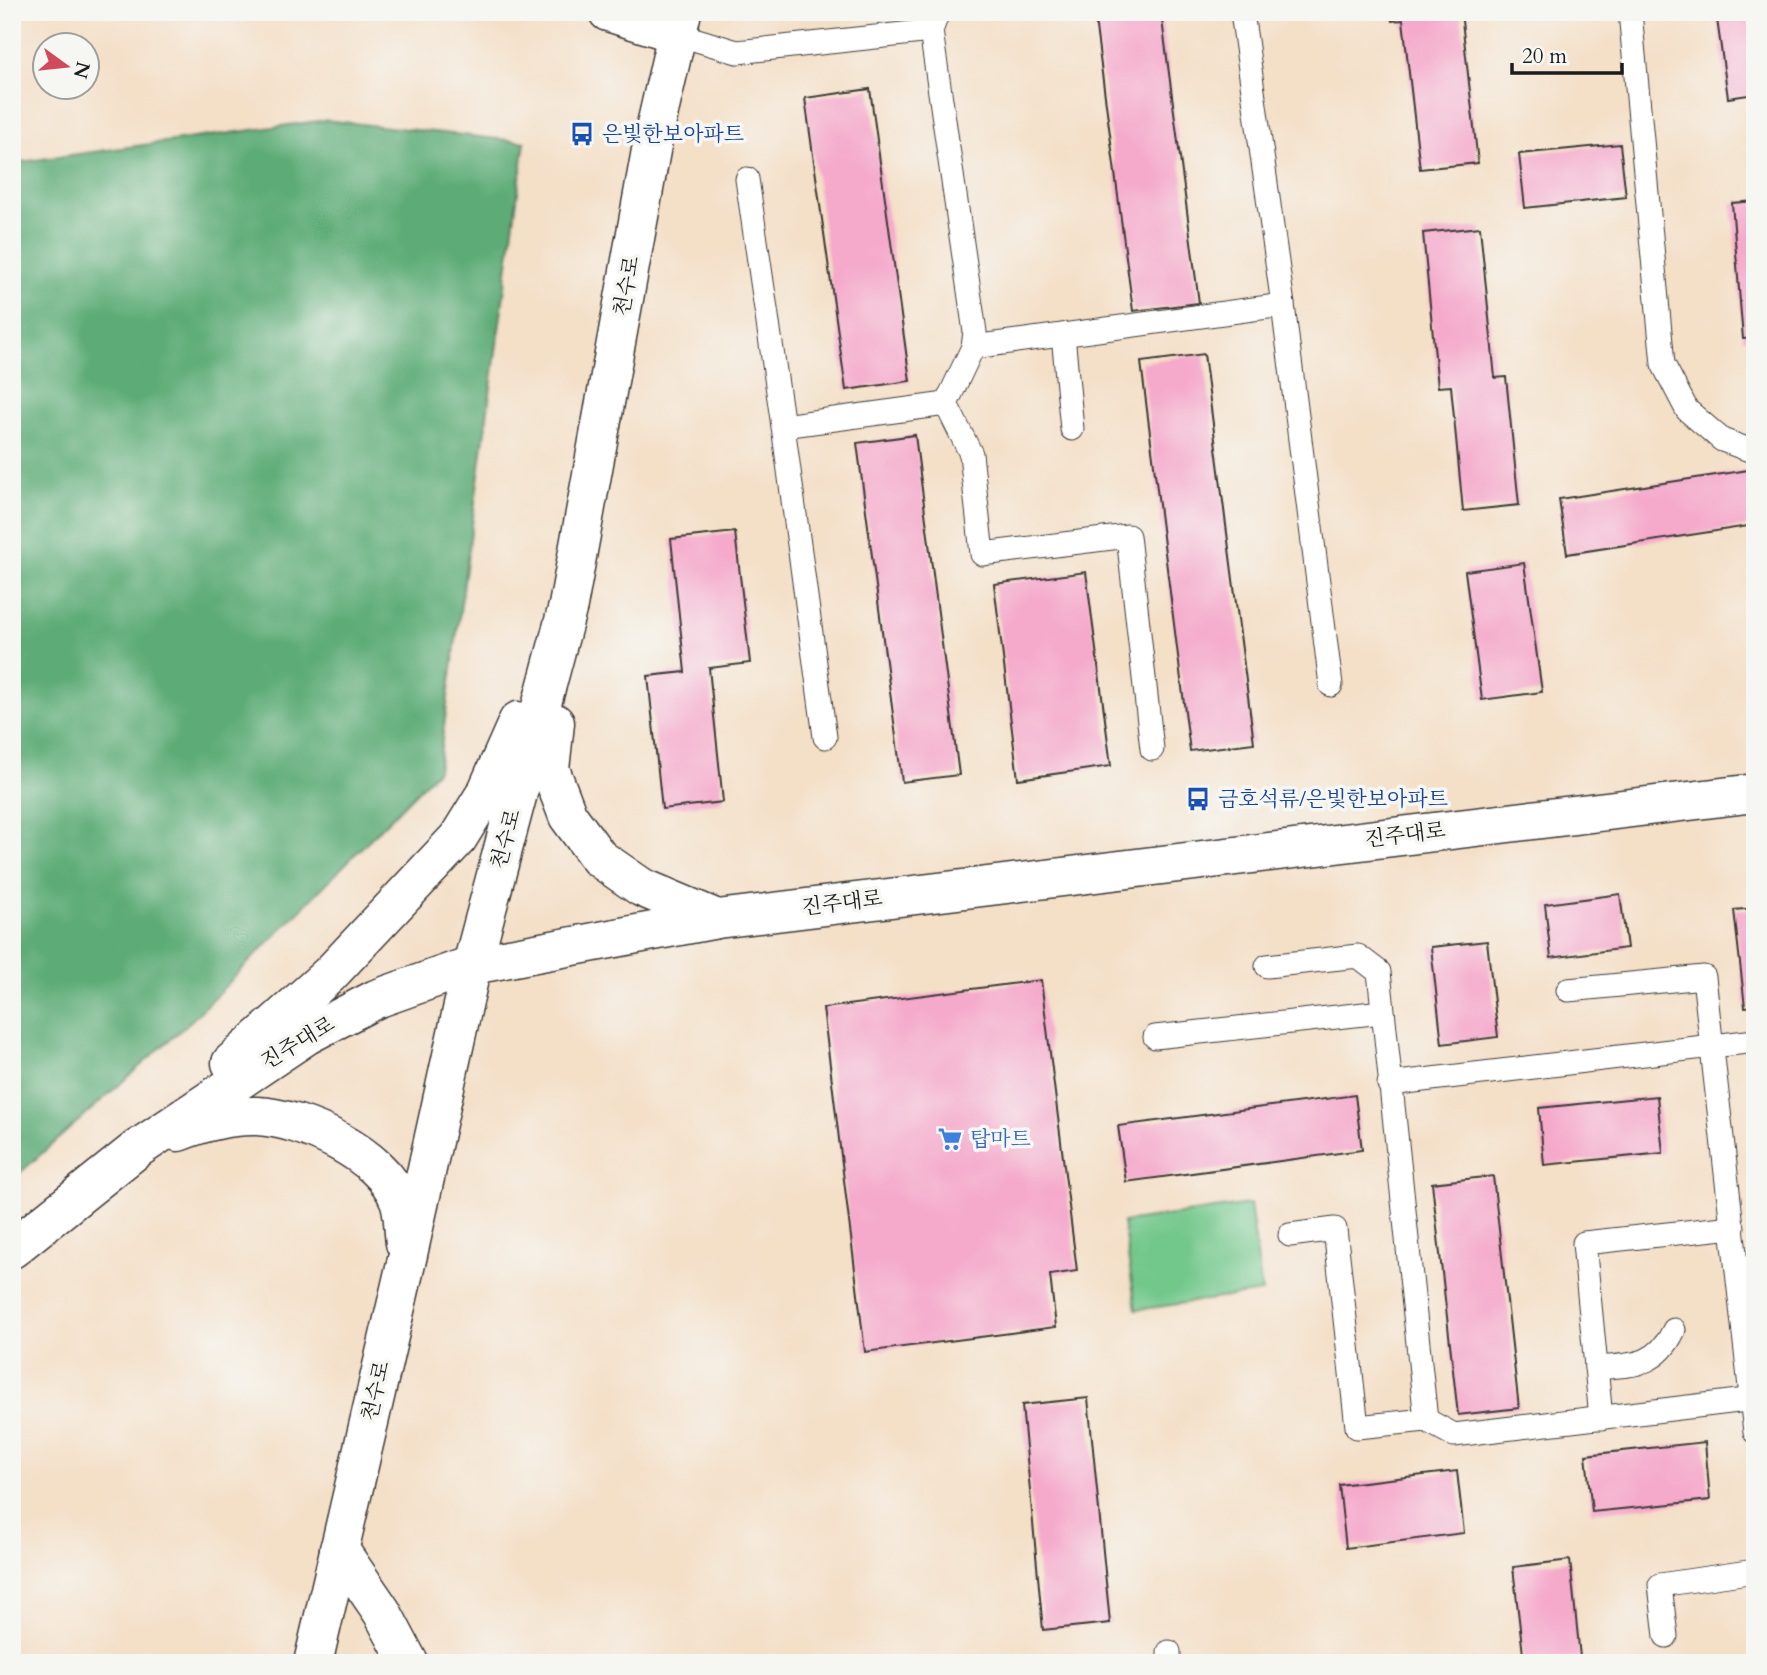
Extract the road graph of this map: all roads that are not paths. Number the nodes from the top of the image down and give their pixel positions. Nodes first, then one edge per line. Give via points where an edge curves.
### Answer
1 (608, 12) edge
2 (1242, 12) edge
3 (1630, 12) edge
4 (676, 20) edge
5 (935, 22) edge
6 (747, 179) dead end
7 (1283, 305) junction
8 (1063, 335) junction
9 (973, 347) junction
10 (946, 404) junction
11 (783, 426) junction
12 (1072, 429) dead end
13 (1755, 452) edge
14 (568, 606) junction
15 (1331, 685) dead end
16 (825, 737) dead end
17 (1152, 749) dead end
18 (1755, 793) edge
19 (717, 919) junction
20 (472, 965) junction
21 (1267, 966) dead end
22 (1568, 990) dead end
23 (1382, 1012) junction
24 (1155, 1037) dead end
25 (1755, 1041) edge
26 (1713, 1045) junction
27 (1389, 1084) junction
28 (137, 1149) junction
29 (1733, 1227) junction
30 (1290, 1235) dead end
31 (12, 1249) edge
32 (407, 1259) junction
33 (1674, 1330) dead end
34 (1596, 1368) junction
35 (1753, 1399) edge
36 (1601, 1418) junction
37 (1426, 1420) junction
38 (1755, 1432) edge
39 (339, 1549) junction
40 (1755, 1571) edge
41 (1666, 1636) dead end
42 (313, 1663) edge
43 (410, 1663) edge

1 - 4 street
2 - 7 lane
3 - 13 lane via 1663,364 1687,410 1722,440
4 - 5 lane via 737,52
4 - 14 street, 천수로
5 - 9 lane via 975,332
6 - 11 lane
7 - 8 lane
7 - 15 lane
8 - 9 lane
8 - 12 lane
9 - 10 lane
10 - 11 lane
10 - 17 lane via 971,454 982,554 1128,536
11 - 16 lane
14 - 19 street via 550,769 568,816 598,858 641,887
14 - 20 street, 천수로
14 - 28 street via 487,791 458,838 330,974
18 - 19 street, 진주대로
19 - 20 street, 진주대로
20 - 28 street, 진주대로 via 376,999 307,1035
20 - 32 street, 천수로
21 - 23 lane via 1358,956 1379,972
22 - 26 lane via 1704,977
23 - 24 lane
23 - 27 lane
25 - 26 lane
26 - 27 lane
26 - 29 lane
27 - 37 lane
28 - 31 street, 진주대로
28 - 32 street via 205,1121 257,1116 308,1127 352,1149 385,1175 399,1201
29 - 34 lane via 1584,1243
29 - 35 lane
30 - 37 lane via 1335,1229 1357,1427
32 - 39 street, 천수로
33 - 34 lane via 1668,1343 1641,1364
34 - 36 lane
35 - 36 lane
35 - 38 lane
36 - 37 lane via 1454,1435
39 - 42 street, 천수로
39 - 43 street
40 - 41 lane via 1660,1585

